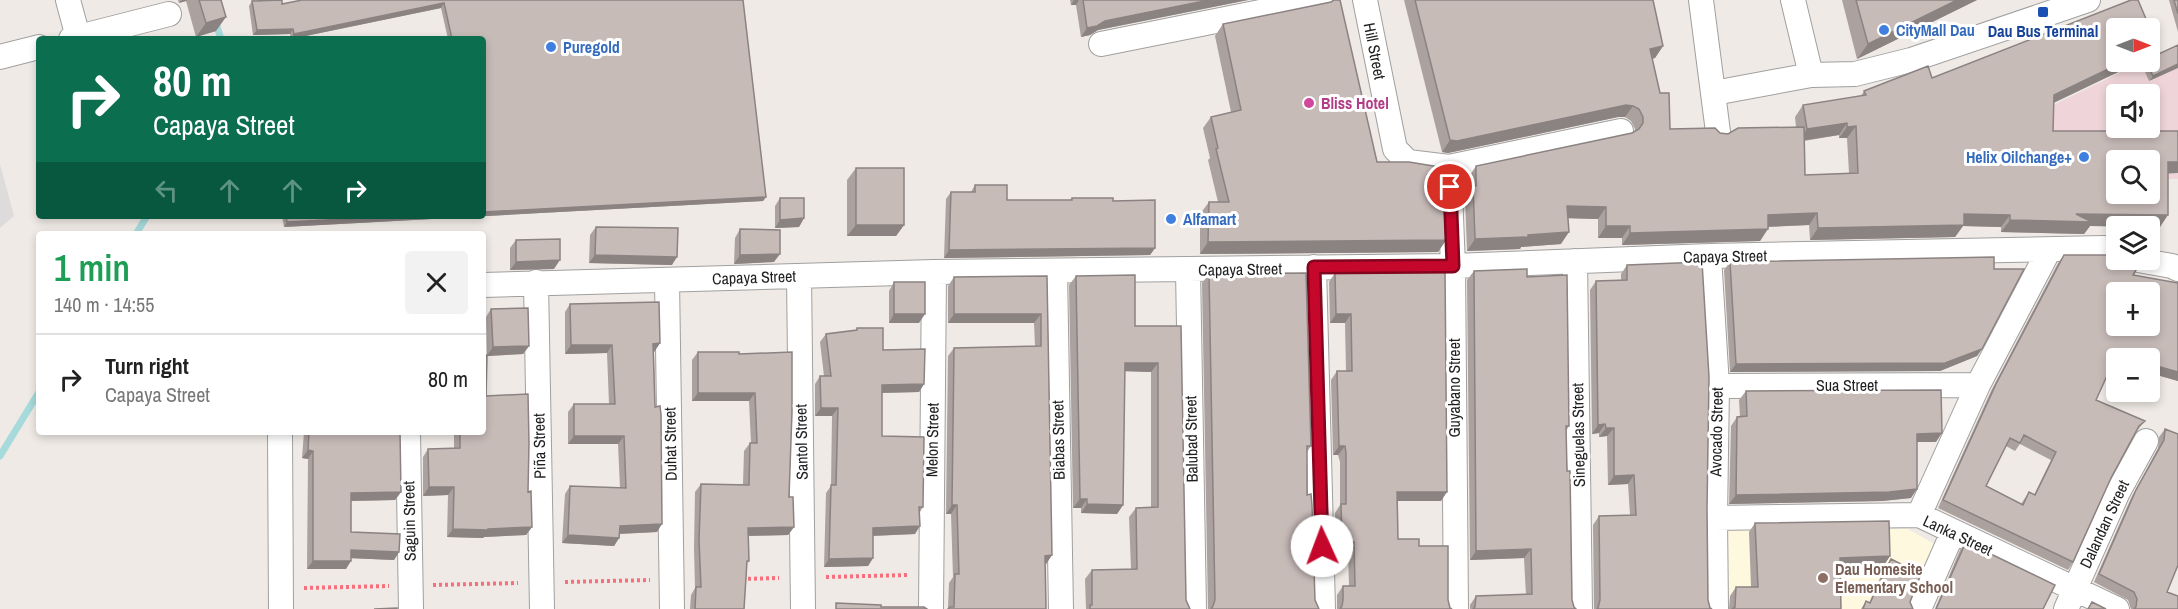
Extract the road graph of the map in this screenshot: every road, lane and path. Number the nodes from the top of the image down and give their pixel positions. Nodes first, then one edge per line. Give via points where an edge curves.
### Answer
1 (68, 0) edge
2 (1320, 0) edge
3 (1365, 0) edge
4 (1701, 0) edge
5 (1793, 0) edge
6 (2088, 0) edge
7 (169, 14) dead end
8 (75, 36) edge
9 (83, 36) edge
10 (1101, 44) dead end
11 (36, 48) edge
12 (0, 57) edge
13 (1811, 75) junction
14 (1714, 93) junction
15 (1621, 131) dead end
16 (1718, 132) edge
17 (1449, 167) junction
18 (2106, 249) edge
19 (2049, 250) junction
20 (1709, 256) junction
21 (1575, 261) junction
22 (2160, 264) edge
23 (1453, 266) junction
24 (1314, 267) junction
25 (2178, 269) edge
26 (1188, 270) junction
27 (934, 272) junction
28 (1055, 272) junction
29 (799, 276) junction
30 (667, 280) junction
31 (536, 282) junction
32 (486, 285) edge
33 (1978, 385) junction
34 (1717, 386) junction
35 (280, 435) edge
36 (408, 435) edge
37 (2146, 441) dead end
38 (1919, 516) junction
39 (1715, 518) junction
40 (1953, 532) junction
41 (2070, 599) edge
42 (281, 609) edge
43 (411, 609) edge
44 (542, 609) edge
45 (672, 609) edge
46 (803, 609) edge
47 (931, 609) edge
48 (1061, 609) edge
49 (1194, 609) edge
50 (1323, 609) edge
51 (1456, 609) edge
52 (1580, 609) edge
53 (1716, 609) edge
54 (1919, 609) edge
55 (2117, 609) edge

1 - 8 street
2 - 10 street
3 - 17 street, Hill Street via 1395,149 1408,162
4 - 14 street
5 - 13 street
6 - 13 street via 1911,60 1855,74
7 - 9 street
11 - 12 street
13 - 14 street
14 - 16 street
15 - 17 street, Hill Street
17 - 23 street, Guyabano Street
18 - 19 street, Capaya Street
19 - 20 street, Capaya Street
19 - 33 street
20 - 21 street, Capaya Street
20 - 34 street, Avocado Street
21 - 23 street, Capaya Street
21 - 52 street, Sineguelas Street
22 - 25 street
23 - 24 street, Capaya Street
23 - 51 street, Guyabano Street
24 - 26 street, Capaya Street
24 - 50 street
26 - 28 street, Capaya Street
26 - 49 street, Balubad Street
27 - 28 street, Capaya Street
27 - 29 street, Capaya Street
27 - 47 street, Melon Street
28 - 48 street, Biabas Street
29 - 30 street, Capaya Street
29 - 46 street, Santol Street
30 - 31 street, Capaya Street
30 - 45 street, Duhat Street
31 - 32 street, Capaya Street
31 - 44 street, Piña Street
33 - 34 street, Sua Street
33 - 38 street
34 - 39 street, Avocado Street
35 - 42 street
36 - 43 street, Saguin Street
37 - 41 street, Dalandan Street via 2118,492
38 - 39 street, Lanka Street
38 - 40 street, Lanka Street
39 - 53 street, Avocado Street
40 - 41 street, Lanka Street
40 - 54 street
41 - 55 street, Lanka Street

